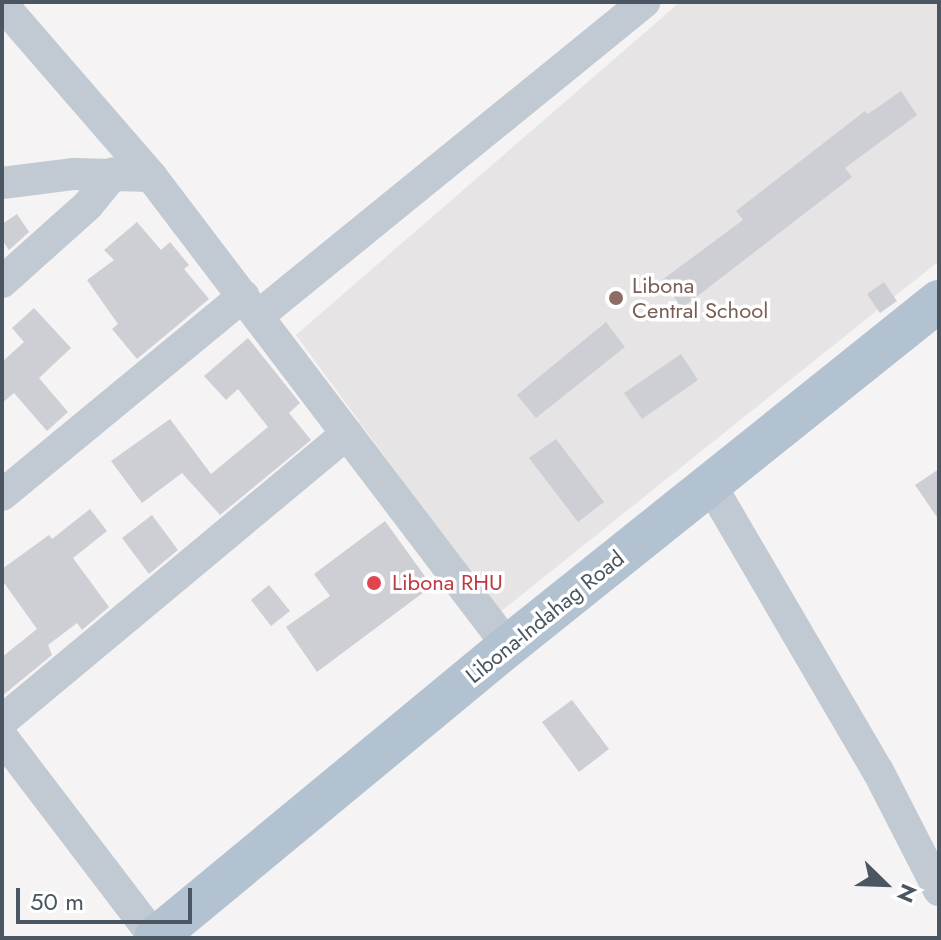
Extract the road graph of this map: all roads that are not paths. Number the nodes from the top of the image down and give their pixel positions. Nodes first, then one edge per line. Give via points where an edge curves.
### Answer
1 (645, 2) edge
2 (2, 4) edge
3 (114, 173) junction
4 (151, 176) junction
5 (2, 183) edge
6 (2, 282) edge
7 (939, 301) edge
8 (250, 306) junction
9 (347, 434) junction
10 (710, 484) junction
11 (2, 495) edge
12 (508, 646) junction
13 (2, 721) edge
14 (2, 737) edge
15 (939, 890) edge
16 (155, 938) edge

1 - 8 street via 483,137
2 - 4 street
3 - 4 street
3 - 5 street
3 - 6 street via 88,205
4 - 8 street
7 - 10 main road, Libona-Indahag Road
8 - 9 street
8 - 11 street
9 - 12 street
9 - 13 street
10 - 12 main road, Libona-Indahag Road
10 - 15 street via 878,771
12 - 16 main road, Libona-Indahag Road
14 - 16 street

